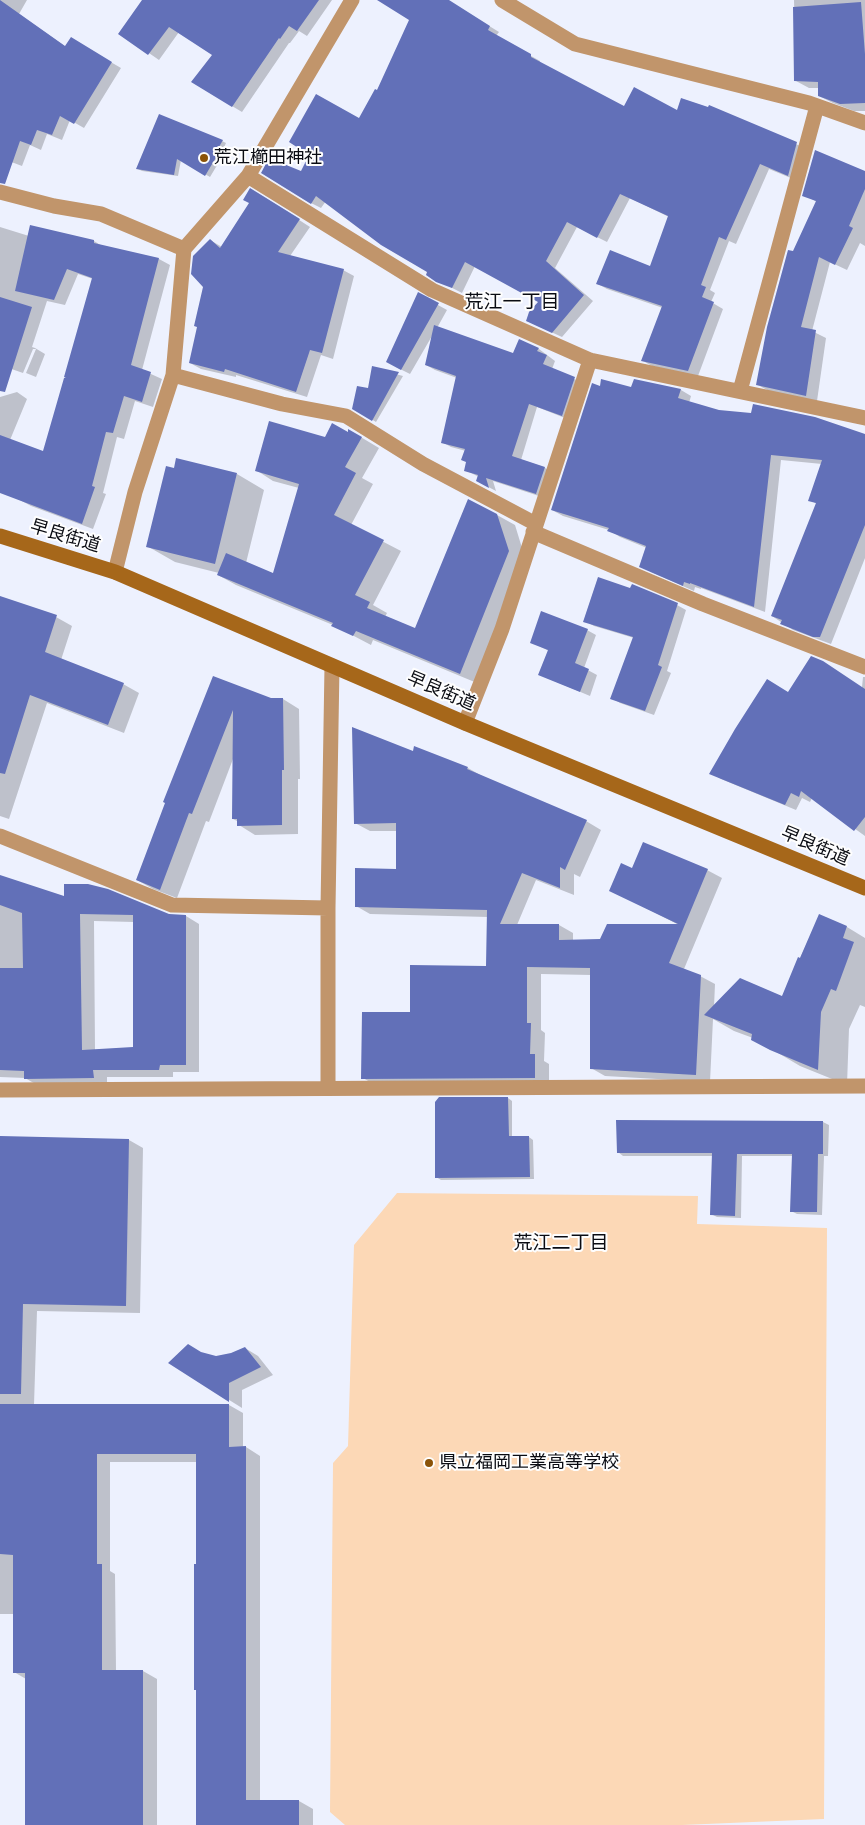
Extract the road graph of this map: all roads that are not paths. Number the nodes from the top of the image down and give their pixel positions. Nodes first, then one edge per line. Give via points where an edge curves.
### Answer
1 (352, 0) edge
2 (502, 0) edge
3 (817, 106) junction
4 (865, 123) edge
5 (248, 176) junction
6 (0, 192) edge
7 (184, 249) junction
8 (590, 360) junction
9 (173, 375) junction
10 (740, 391) junction
11 (865, 418) edge
12 (535, 528) junction
13 (0, 536) edge
14 (115, 572) junction
15 (332, 666) junction
16 (865, 667) edge
17 (465, 723) junction
18 (0, 836) edge
19 (865, 888) edge
20 (328, 908) junction
21 (865, 1086) edge
22 (328, 1088) junction
23 (0, 1090) edge

1 - 5 street
2 - 3 street via 575,44
3 - 4 street
3 - 10 street
5 - 7 street
5 - 8 street via 432,290
6 - 7 street via 101,214
7 - 9 street
8 - 10 street
8 - 12 street
9 - 12 street via 282,404 346,416
9 - 14 street via 135,492
10 - 11 street
12 - 16 street via 703,604
12 - 17 street via 502,629
13 - 14 street, 早良街道
14 - 15 street, 早良街道
15 - 17 street, 早良街道
15 - 20 street
17 - 19 street, 早良街道
18 - 20 street via 172,905
20 - 22 street
21 - 22 street
22 - 23 street

